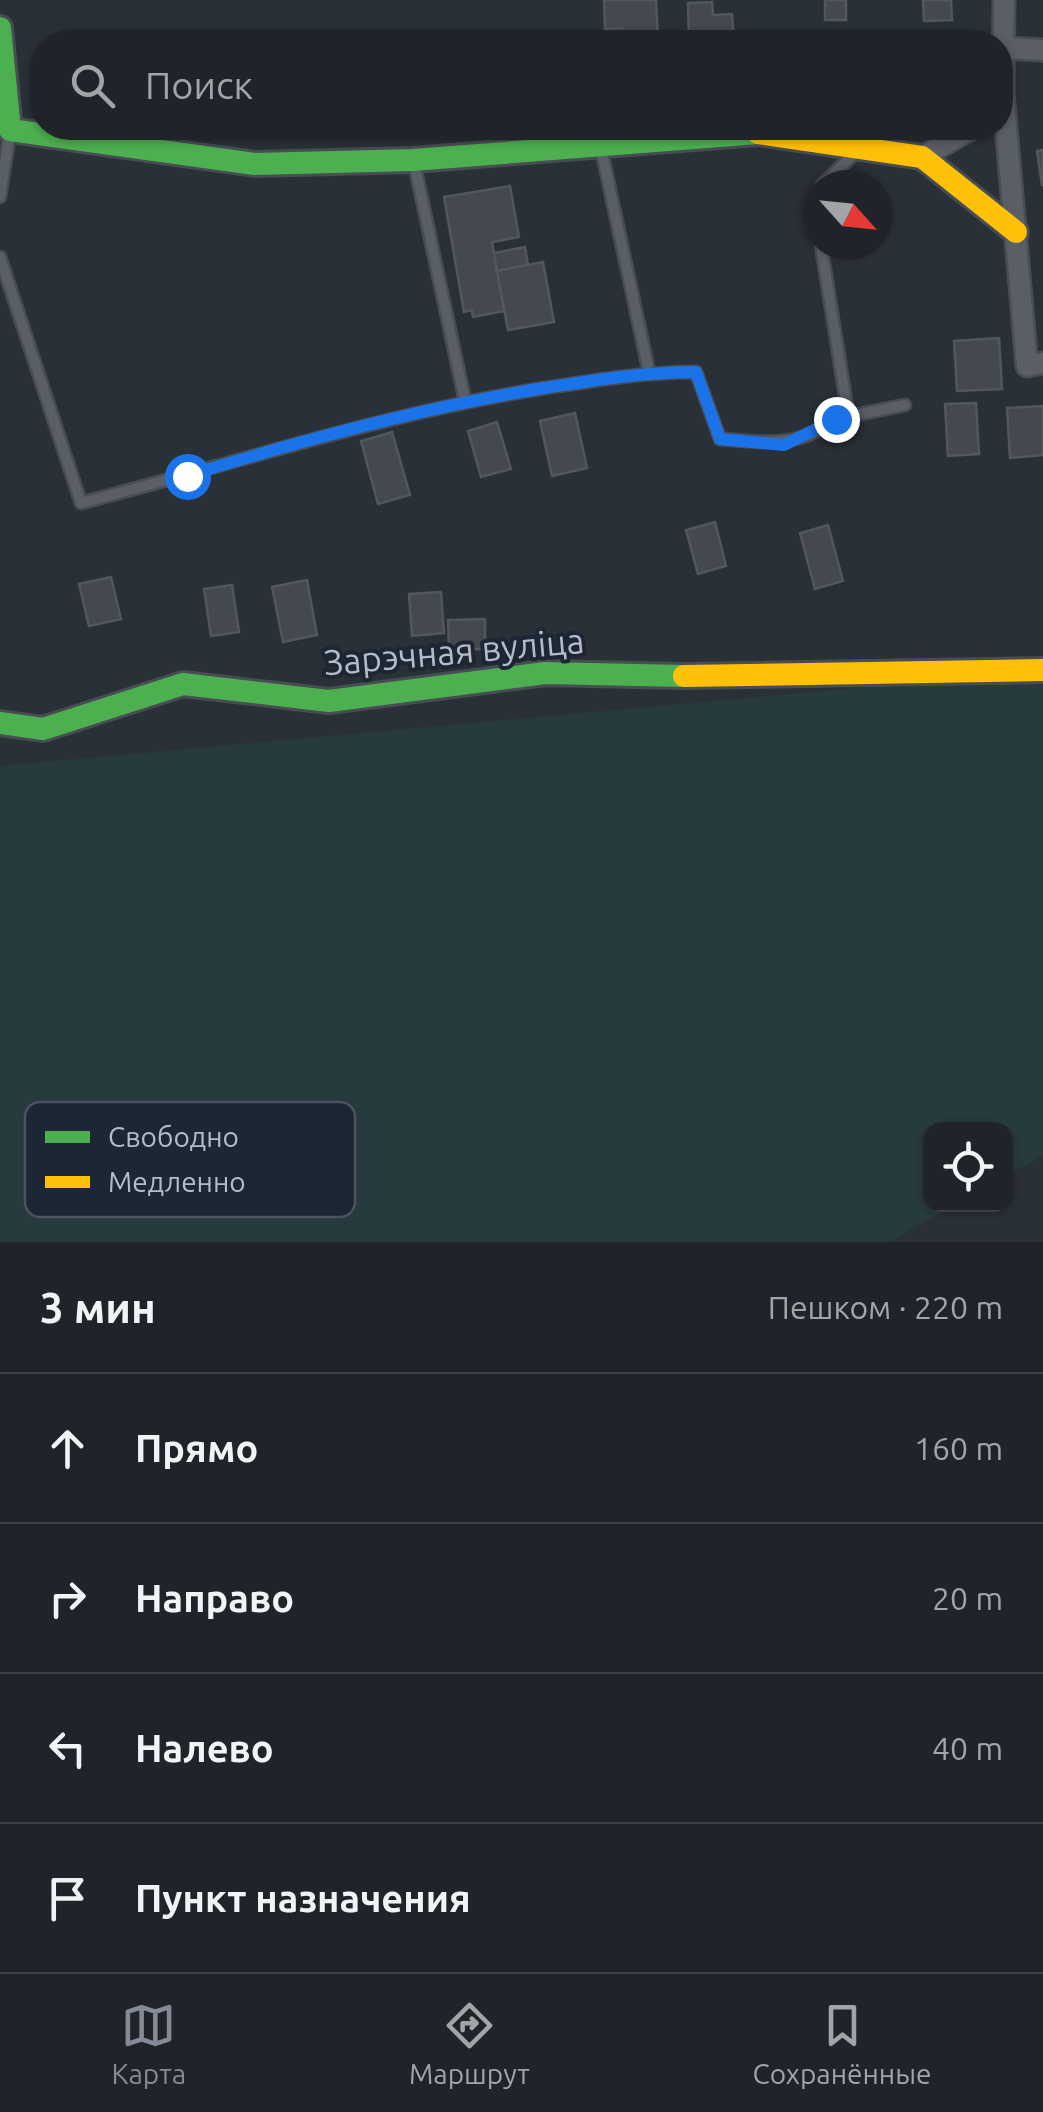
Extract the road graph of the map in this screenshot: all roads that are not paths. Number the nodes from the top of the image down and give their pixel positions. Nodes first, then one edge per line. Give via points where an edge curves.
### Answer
1 (1004, 0) edge
2 (0, 28) edge
3 (1004, 30) edge
4 (1013, 48) edge
5 (1043, 50) edge
6 (10, 130) junction
7 (30, 133) edge
8 (82, 140) edge
9 (666, 140) edge
10 (818, 140) edge
11 (953, 140) edge
12 (1007, 140) edge
13 (601, 145) junction
14 (860, 147) junction
15 (922, 158) junction
16 (413, 160) junction
17 (837, 170) edge
18 (0, 197) edge
19 (1016, 232) junction
20 (0, 257) edge
21 (824, 260) edge
22 (1043, 364) edge
23 (648, 372) junction
24 (465, 401) junction
25 (905, 405) dead end
26 (836, 419) junction
27 (1043, 670) edge
28 (0, 723) edge

1 - 3 street
2 - 6 street
4 - 5 street
6 - 7 street
6 - 18 lane
8 - 16 street via 255,164
9 - 13 street
10 - 14 street
11 - 15 street
12 - 19 street
13 - 16 street
13 - 23 lane
14 - 15 street
14 - 17 lane
15 - 19 street
16 - 24 lane
19 - 22 street via 1027,366
20 - 24 lane via 81,503
21 - 26 lane via 846,401
23 - 24 lane
23 - 26 lane via 696,372 720,439 784,445
25 - 26 lane
27 - 28 street, Зарэчная вуліца via 546,673 329,701 183,684 43,730

